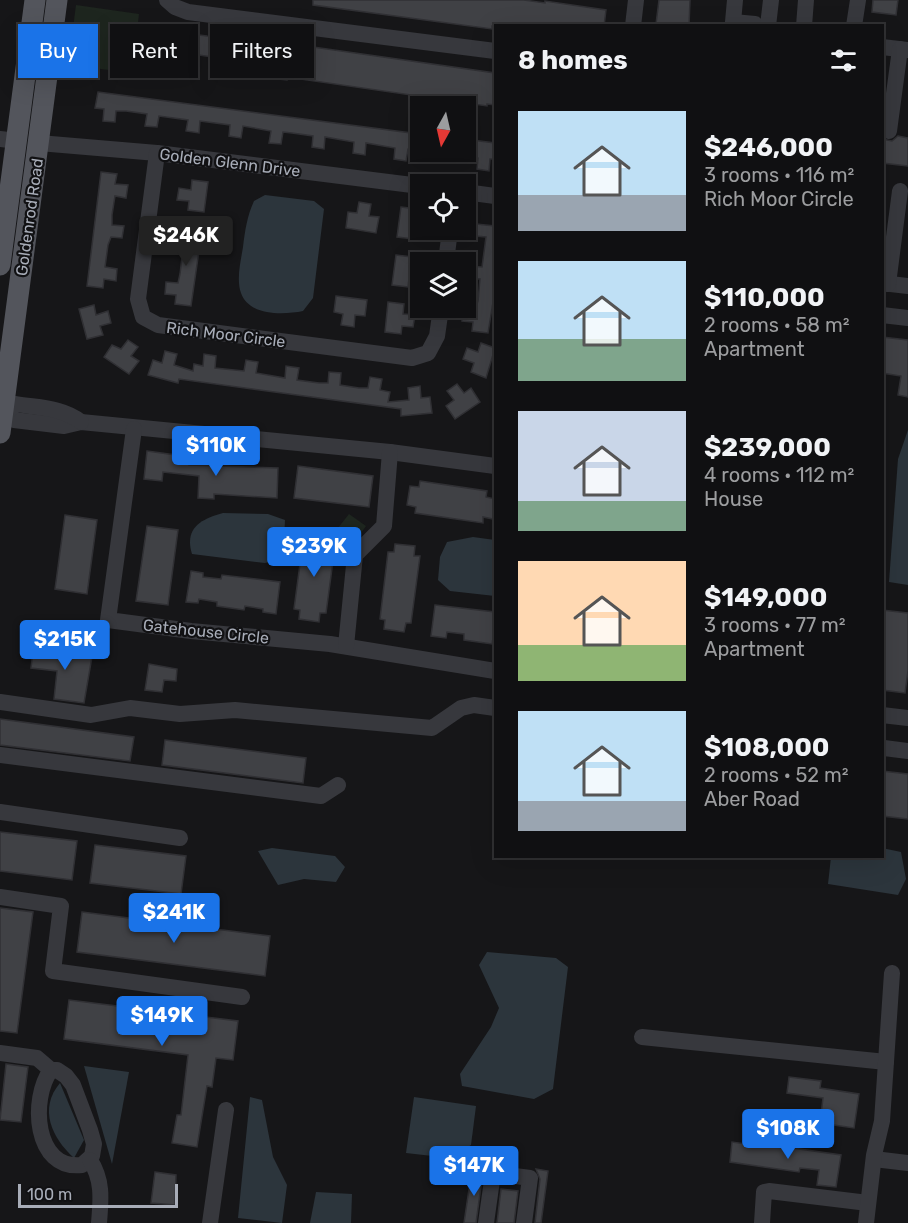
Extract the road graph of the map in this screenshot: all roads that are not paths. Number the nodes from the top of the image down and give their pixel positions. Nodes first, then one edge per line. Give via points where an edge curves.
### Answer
1 (35, 0) edge
2 (57, 0) edge
3 (167, 0) edge
4 (636, 0) edge
5 (735, 0) edge
6 (771, 0) edge
7 (806, 0) edge
8 (858, 0) edge
9 (633, 24) edge
10 (733, 24) edge
11 (761, 24) edge
12 (804, 24) edge
13 (854, 24) edge
14 (884, 46) edge
15 (904, 50) edge
16 (494, 51) edge
17 (889, 131) dead end
18 (8, 140) edge
19 (39, 143) junction
20 (157, 153) junction
21 (410, 185) edge
22 (900, 191) dead end
23 (476, 193) edge
24 (494, 196) edge
25 (0, 265) edge
26 (885, 283) edge
27 (908, 286) edge
28 (884, 315) edge
29 (440, 318) edge
30 (908, 318) edge
31 (4, 410) edge
32 (134, 429) junction
33 (0, 433) edge
34 (390, 452) junction
35 (494, 466) edge
36 (346, 646) junction
37 (494, 670) edge
38 (0, 702) edge
39 (494, 708) edge
40 (884, 715) edge
41 (908, 718) edge
42 (884, 748) dead end
43 (908, 751) edge
44 (0, 754) edge
45 (338, 785) dead end
46 (0, 812) edge
47 (180, 838) dead end
48 (0, 897) edge
49 (892, 973) dead end
50 (242, 997) dead end
51 (642, 1037) dead end
52 (0, 1053) edge
53 (886, 1062) junction
54 (51, 1070) junction
55 (226, 1110) dead end
56 (874, 1157) junction
57 (90, 1160) junction
58 (908, 1162) edge
59 (868, 1203) junction
60 (99, 1223) edge
61 (210, 1223) edge
62 (486, 1223) edge
63 (524, 1223) edge
64 (762, 1223) edge
65 (866, 1223) edge

1 - 18 main road, Goldenrod Road
2 - 19 main road, Goldenrod Road
3 - 16 street via 188,12
4 - 9 street
5 - 10 street
6 - 11 street
7 - 12 street
8 - 13 street
14 - 15 street
15 - 17 street
18 - 25 main road, Goldenrod Road
19 - 20 street, Golden Glenn Drive
19 - 31 main road, Goldenrod Road
20 - 21 street, Golden Glenn Drive
20 - 29 street, Rich Moor Circle via 138,299 143,317 158,325 412,358 428,353 437,336
22 - 26 street
23 - 24 street
26 - 27 street
28 - 30 street
31 - 32 street via 16,404 48,408 81,422
31 - 33 main road, Goldenrod Road
32 - 34 street
32 - 36 street, Gatehouse Circle via 108,620
34 - 35 street
34 - 36 street via 384,526 355,555
36 - 37 street, Gatehouse Circle
38 - 39 street via 91,715 130,708 180,714 235,710 432,728 461,708
40 - 41 street
42 - 43 street
44 - 45 street via 321,796
46 - 47 street
48 - 50 street via 61,906 53,971
49 - 53 street
51 - 53 street
52 - 54 street via 37,1058
53 - 56 street via 882,1121
54 - 57 street via 61,1072 73,1085 94,1144
54 - 57 street via 38,1107 49,1151 64,1165 82,1166
55 - 61 street
56 - 58 street
56 - 59 street
57 - 60 street via 99,1174
59 - 64 street via 769,1191 762,1197
59 - 65 street
62 - 63 street via 493,1173 530,1178

